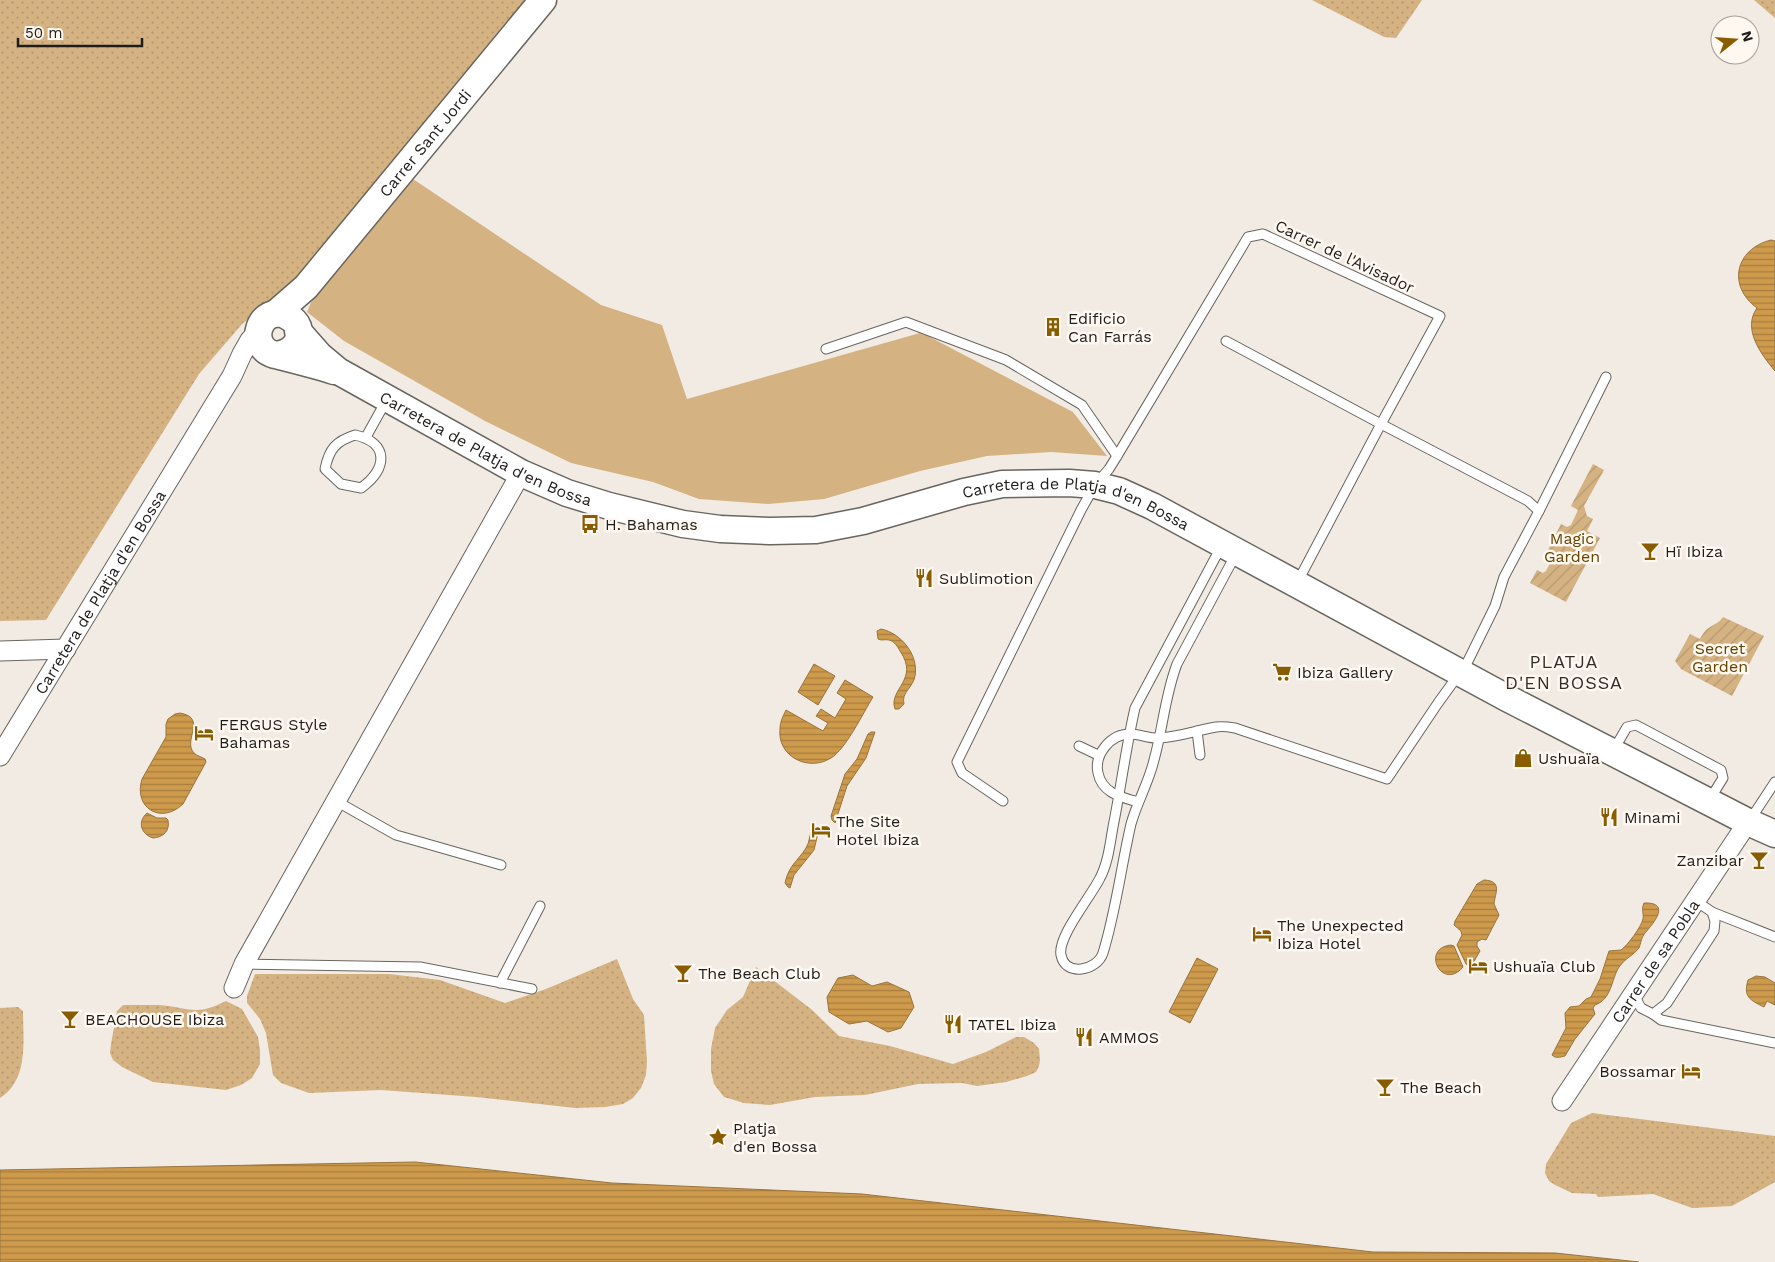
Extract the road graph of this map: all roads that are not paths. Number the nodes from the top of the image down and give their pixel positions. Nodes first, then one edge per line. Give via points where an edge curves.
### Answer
1 (543, 0) edge
2 (282, 325) junction
3 (1226, 341) dead end
4 (826, 349) dead end
5 (273, 354) junction
6 (338, 371) junction
7 (232, 376) junction
8 (1606, 377) dead end
9 (387, 399) junction
10 (1381, 424) junction
11 (366, 437) junction
12 (1117, 456) junction
13 (521, 474) junction
14 (1095, 485) junction
15 (1539, 511) junction
16 (1230, 547) junction
17 (1296, 584) junction
18 (66, 649) junction
19 (0, 651) edge
20 (1461, 672) junction
21 (1197, 731) junction
22 (1129, 734) junction
23 (1159, 739) junction
24 (1079, 746) dead end
25 (1613, 752) junction
26 (1098, 755) junction
27 (1200, 755) dead end
28 (0, 756) edge
29 (1775, 782) edge
30 (1119, 796) junction
31 (336, 801) junction
32 (1003, 801) dead end
33 (1138, 802) junction
34 (1708, 802) junction
35 (1748, 822) junction
36 (1775, 834) edge
37 (502, 865) dead end
38 (1696, 901) junction
39 (540, 906) dead end
40 (1712, 912) junction
41 (1775, 937) edge
42 (244, 964) junction
43 (500, 983) junction
44 (234, 988) dead end
45 (532, 989) dead end
46 (1634, 995) junction
47 (1653, 1014) junction
48 (1775, 1043) edge
49 (1562, 1101) dead end

1 - 2 street, Carrer Sant Jordi via 306,287
2 - 5 street via 260,343
2 - 5 street via 299,337 293,349
2 - 6 street, Carretera de Platja d'en Bossa
2 - 7 street, Carretera de Platja d'en Bossa via 250,340
3 - 10 lane
4 - 12 lane via 906,322 1006,360 1082,405
5 - 6 street, Carretera de Platja d'en Bossa
5 - 7 street, Carretera de Platja d'en Bossa via 254,361
6 - 9 street, Carretera de Platja d'en Bossa
7 - 18 street, Carretera de Platja d'en Bossa
8 - 15 lane
9 - 11 lane
9 - 13 street, Carretera de Platja d'en Bossa
10 - 12 lane, Carrer de l'Avisador via 1440,316 1263,234 1248,237
10 - 15 lane via 1528,501
10 - 17 lane, Carrer de l'Avisador
11 - 11 lane via 355,435 343,439 327,459 325,469 341,484 360,488 371,481 378,468 381,453 378,445
12 - 14 lane, Carrer de l'Avisador
13 - 14 street, Carretera de Platja d'en Bossa via 567,493 667,521 720,529 770,531 816,530 1002,484
13 - 31 street
14 - 16 street, Carretera de Platja d'en Bossa via 1133,497
14 - 32 lane, Carrer de l'Avisador via 957,762 962,774
15 - 20 lane via 1504,577 1495,606
16 - 17 street, Carretera de Platja d'en Bossa
16 - 22 lane via 1135,708
16 - 23 lane via 1171,680
17 - 20 street, Carretera de Platja d'en Bossa
18 - 19 street
18 - 28 street, Carretera de Platja d'en Bossa
20 - 21 lane via 1387,779 1235,728 1218,726
20 - 25 street, Carretera de Platja d'en Bossa
21 - 23 lane
21 - 27 lane
22 - 23 lane
22 - 26 lane via 1108,744
22 - 30 lane
23 - 33 lane
24 - 26 lane
25 - 34 street, Carretera de Platja d'en Bossa
25 - 34 lane via 1626,727 1636,725 1721,770 1723,778
26 - 30 lane via 1099,778 1106,789
29 - 35 lane
30 - 33 lane
30 - 33 lane via 1101,878 1061,944 1060,955 1072,968 1092,967 1102,957 1113,923
31 - 37 lane via 396,835
31 - 42 street
34 - 35 street, Carretera de Platja d'en Bossa
35 - 36 street, Carretera de Platja d'en Bossa
35 - 38 street, Carrer de sa Pobla
38 - 40 lane
38 - 46 street, Carrer de sa Pobla
39 - 43 lane
40 - 41 lane
40 - 47 lane via 1714,931 1667,1003
42 - 43 lane via 420,967
42 - 44 street
43 - 45 lane
46 - 47 lane via 1641,1008
46 - 49 street, Carrer de sa Pobla
47 - 48 lane via 1661,1020

